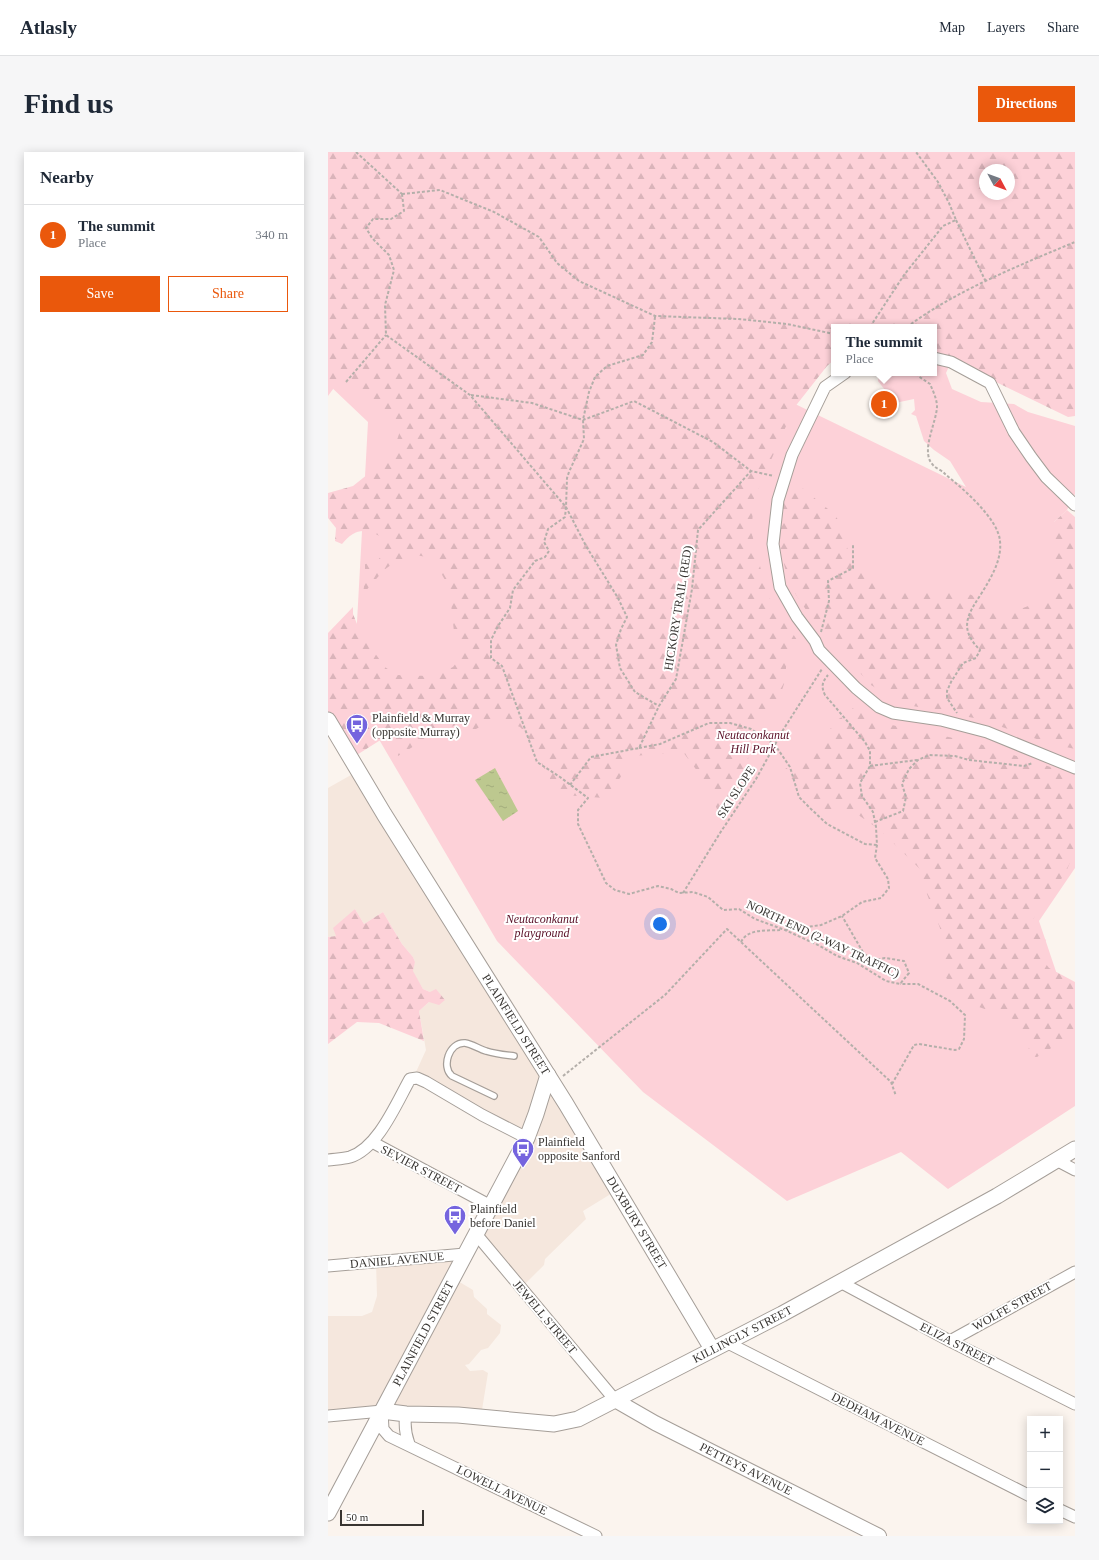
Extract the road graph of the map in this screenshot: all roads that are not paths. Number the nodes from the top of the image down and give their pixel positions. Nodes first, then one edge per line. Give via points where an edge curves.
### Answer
1 (937, 359) edge
2 (842, 376) edge
3 (1073, 504) edge
4 (328, 720) edge
5 (1075, 768) edge
6 (514, 1056) dead end
7 (555, 1076) junction
8 (494, 1096) dead end
9 (527, 1138) junction
10 (372, 1142) junction
11 (1075, 1149) edge
12 (328, 1160) edge
13 (1056, 1160) junction
14 (1075, 1170) edge
15 (490, 1206) junction
16 (476, 1234) junction
17 (465, 1254) junction
18 (328, 1266) edge
19 (1075, 1272) edge
20 (1064, 1278) junction
21 (840, 1282) junction
22 (1075, 1283) edge
23 (950, 1341) junction
24 (726, 1342) junction
25 (712, 1349) junction
26 (615, 1400) junction
27 (1075, 1404) edge
28 (382, 1411) junction
29 (406, 1414) junction
30 (328, 1416) edge
31 (409, 1444) junction
32 (1027, 1494) edge
33 (1063, 1511) edge
34 (328, 1513) edge
35 (1075, 1517) edge
36 (596, 1536) edge
37 (879, 1536) edge

1 - 3 street via 951,362 990,383 1014,432 1046,477
2 - 5 street via 825,387 792,455 778,500 773,544 780,586 797,617 816,641 819,650 856,688 879,707 894,713 971,727 1010,740
4 - 7 main road, PLAINFIELD STREET via 384,814
6 - 8 lane via 488,1052 466,1044 457,1046 448,1055 448,1073
7 - 9 main road, PLAINFIELD STREET
7 - 25 main road, DUXBURY STREET
9 - 10 street via 482,1116 416,1078 410,1079
9 - 15 main road, PLAINFIELD STREET
10 - 12 street via 361,1152 350,1157
10 - 15 street, SEVIER STREET
11 - 13 main road, KILLINGLY STREET
13 - 14 street
13 - 21 main road, KILLINGLY STREET via 998,1196
15 - 16 main road, PLAINFIELD STREET
16 - 17 main road, PLAINFIELD STREET
16 - 26 street, JEWELL STREET
17 - 18 street, DANIEL AVENUE
17 - 28 main road, PLAINFIELD STREET
19 - 20 street, WOLFE STREET
20 - 22 street
20 - 23 street, WOLFE STREET
21 - 23 street, ELIZA STREET
21 - 24 main road, KILLINGLY STREET
23 - 27 street, ELIZA STREET
24 - 25 main road, KILLINGLY STREET
24 - 32 street, DEDHAM AVENUE
25 - 26 main road, KILLINGLY STREET
26 - 29 main road, KILLINGLY STREET via 578,1419 554,1424 458,1415
26 - 37 street, PETTEYS AVENUE
28 - 29 main road, KILLINGLY STREET
28 - 30 street
28 - 31 street, LOWELL AVENUE via 383,1429 389,1436
28 - 34 main road, PLAINFIELD STREET
29 - 31 street via 404,1425
31 - 36 street, LOWELL AVENUE
33 - 35 street

